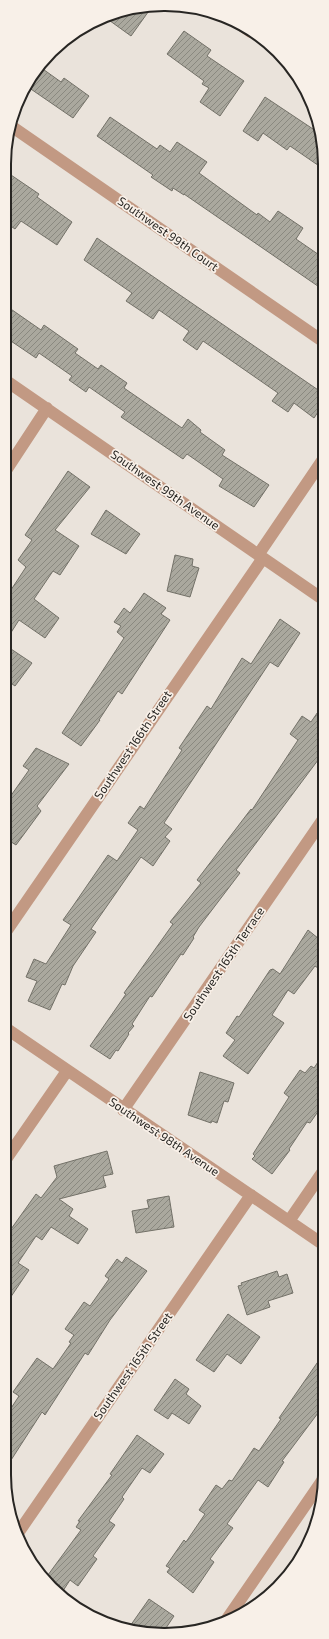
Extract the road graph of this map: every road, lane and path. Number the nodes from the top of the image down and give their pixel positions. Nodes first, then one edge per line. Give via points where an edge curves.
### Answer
1 (15, 129) edge
2 (318, 338) edge
3 (11, 384) edge
4 (47, 408) junction
5 (11, 463) edge
6 (318, 467) edge
7 (260, 556) junction
8 (318, 596) edge
9 (318, 827) edge
10 (11, 923) edge
11 (11, 1032) edge
12 (67, 1071) junction
13 (123, 1110) junction
14 (11, 1152) edge
15 (318, 1179) edge
16 (250, 1195) junction
17 (289, 1221) junction
18 (318, 1241) edge
19 (318, 1487) edge
20 (21, 1529) edge
21 (232, 1612) edge

1 - 2 street, Southwest 99th Court
3 - 4 street, Southwest 99th Avenue
4 - 5 street
4 - 7 street, Southwest 99th Avenue
6 - 7 street, Southwest 166th Street
7 - 8 street, Southwest 99th Avenue
7 - 10 street, Southwest 166th Street
9 - 13 street, Southwest 165th Terrace
11 - 12 street, Southwest 98th Avenue
12 - 13 street, Southwest 98th Avenue
12 - 14 street
13 - 16 street, Southwest 98th Avenue
15 - 17 street
16 - 17 street, Southwest 98th Avenue
16 - 20 street, Southwest 165th Street
17 - 18 street, Southwest 98th Avenue
19 - 21 street

